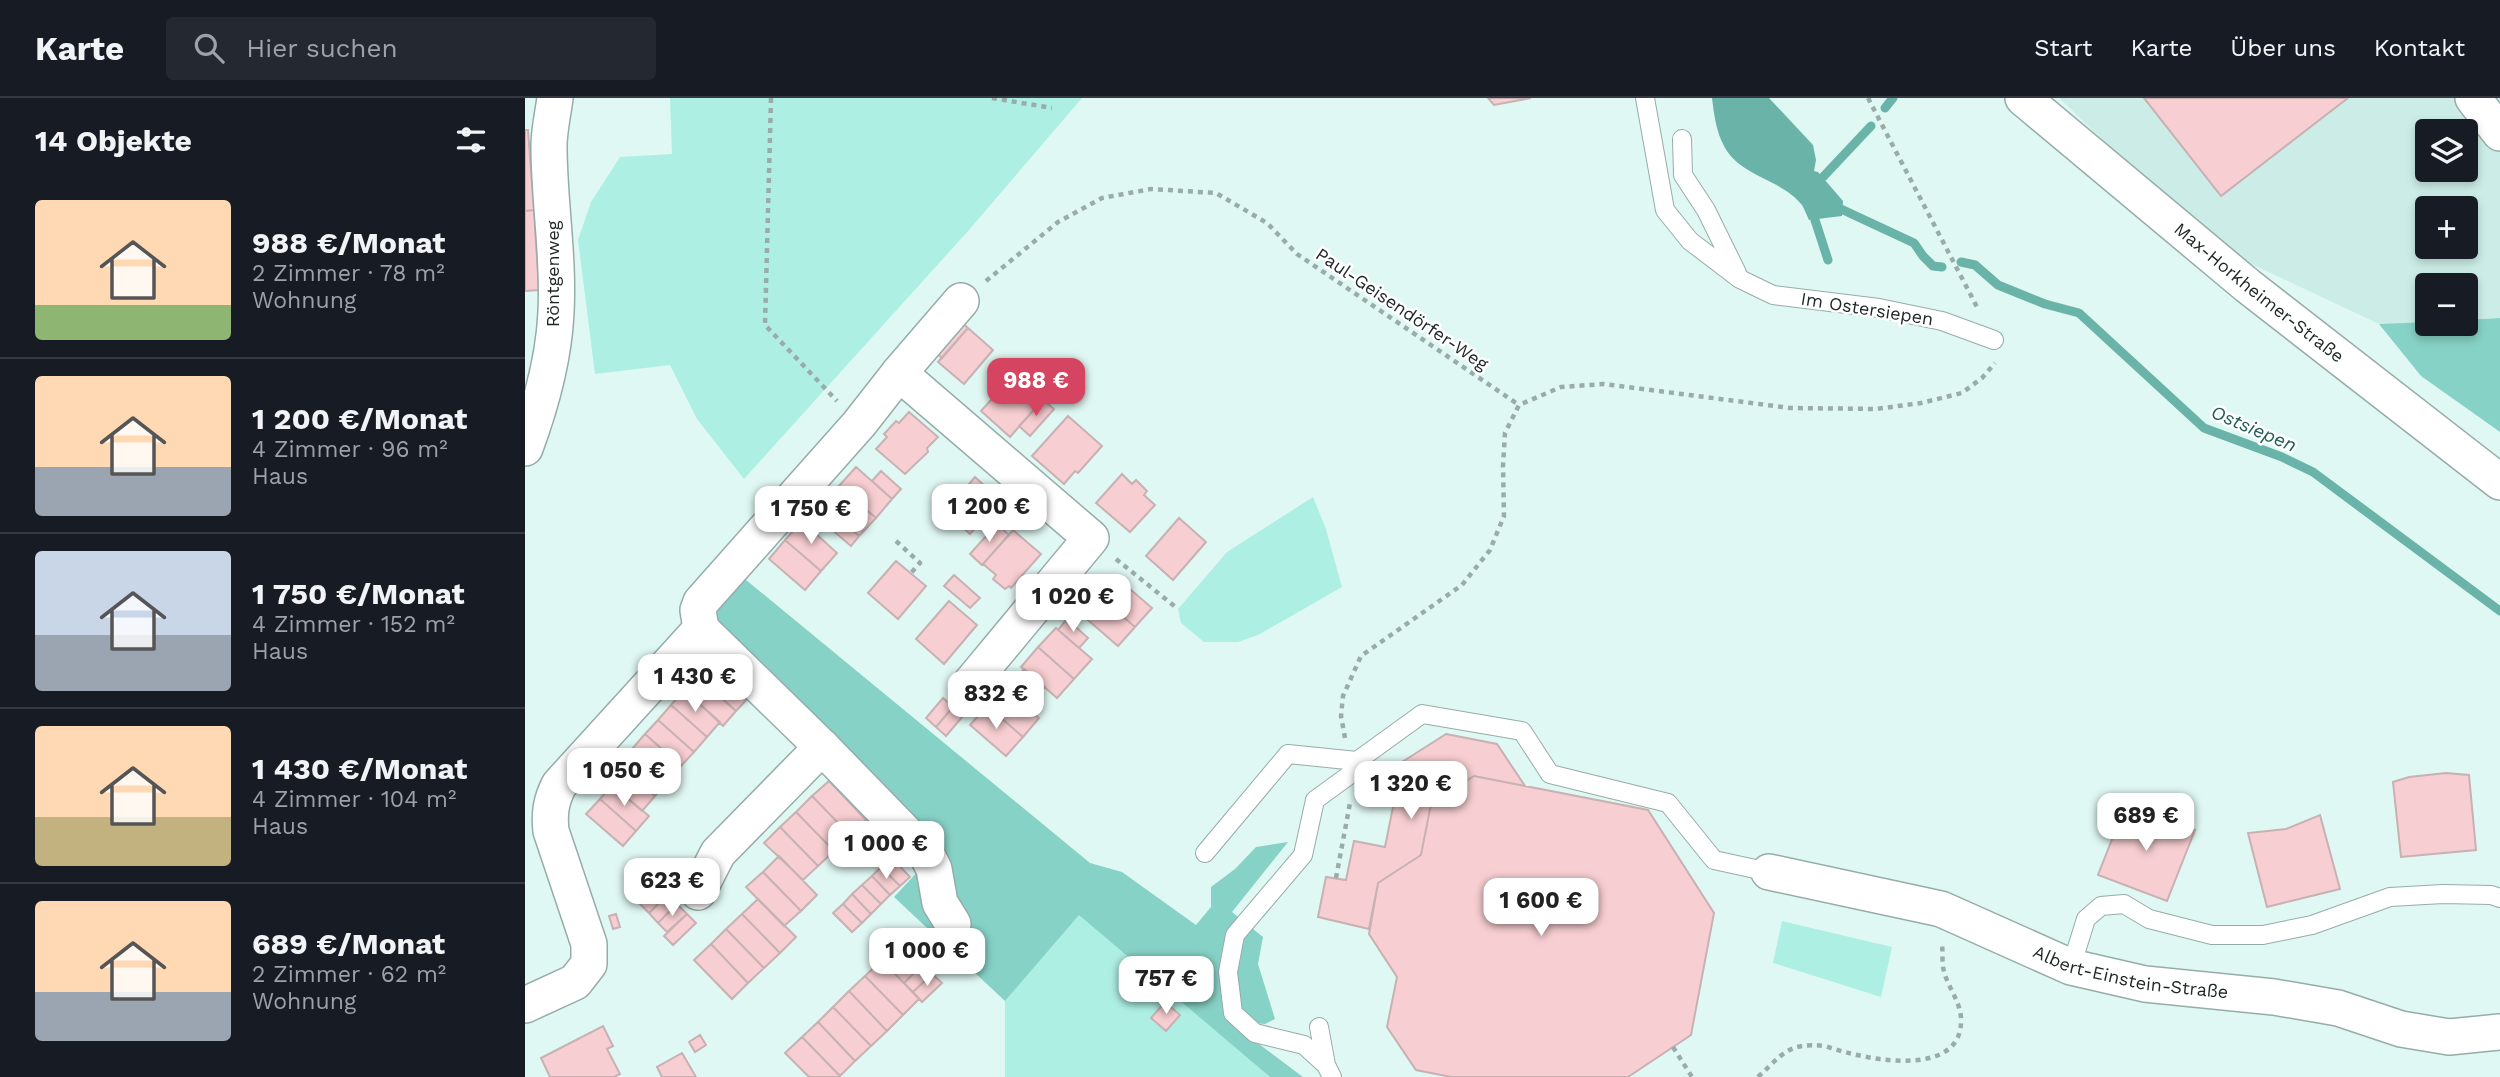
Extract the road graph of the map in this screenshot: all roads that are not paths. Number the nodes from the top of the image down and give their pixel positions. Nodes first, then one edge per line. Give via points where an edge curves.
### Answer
1 (555, 98) edge
2 (1645, 98) edge
3 (2023, 98) edge
4 (2473, 98) edge
5 (2500, 133) edge
6 (1682, 139) dead end
7 (1740, 279) junction
8 (961, 301) road end
9 (1994, 340) dead end
10 (899, 373) junction
11 (525, 447) edge
12 (2500, 482) edge
13 (701, 629) junction
14 (970, 684) dead end
15 (822, 747) junction
16 (1357, 761) junction
17 (1205, 853) dead end
18 (1769, 872) joint
19 (698, 892) dead end
20 (2500, 898) edge
21 (953, 924) dead end
22 (2071, 967) junction
23 (525, 1004) edge
24 (1319, 1027) dead end
25 (2500, 1032) edge
26 (1329, 1071) edge

1 - 11 street, Röntgenweg via 549,144 557,313 536,418
2 - 7 lane, Im Ostersiepen via 1665,210 1690,241
3 - 12 street, Max-Horkheimer-Straße via 2248,286
4 - 5 street
6 - 7 lane via 1683,175
7 - 9 lane, Im Ostersiepen via 1773,295 1879,308 1942,321
8 - 10 street
10 - 13 street via 701,602
10 - 14 street via 1091,538
13 - 15 street
13 - 23 street via 559,785 552,799 551,831 589,944 589,964 575,982
15 - 19 street via 718,853
15 - 21 street via 927,855 940,903
16 - 17 lane via 1288,754
16 - 18 lane via 1422,714 1522,731 1550,774 1668,803 1714,860
16 - 26 lane via 1355,771 1315,800 1303,855 1235,935 1228,972 1233,1013 1255,1033 1304,1045
18 - 22 street, Albert-Einstein-Straße via 1941,909
20 - 22 lane via 2390,897 2312,925 2263,935 2212,935 2149,919 2124,904 2101,906 2086,919
22 - 25 street, Albert-Einstein-Straße via 2145,984 2338,1008 2400,1029 2449,1037
24 - 26 lane

